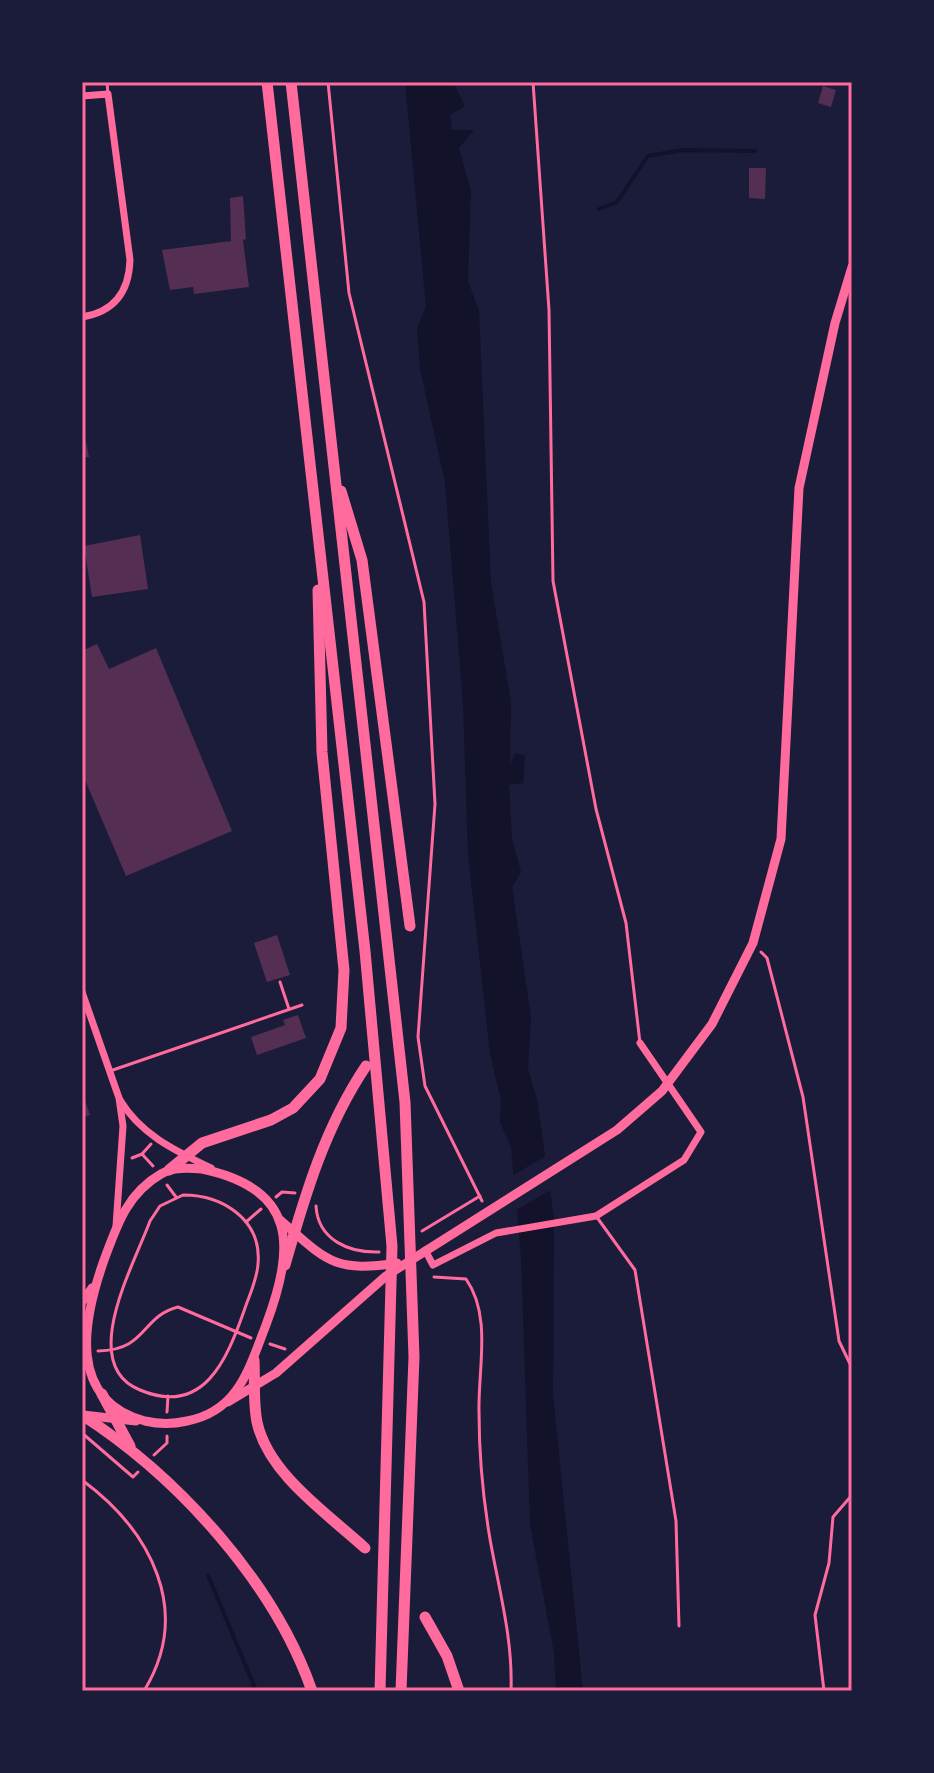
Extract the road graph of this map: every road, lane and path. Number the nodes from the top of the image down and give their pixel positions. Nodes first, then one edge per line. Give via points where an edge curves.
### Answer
1 (107, 82) edge
2 (267, 82) edge
3 (291, 82) edge
4 (328, 82) edge
5 (533, 82) edge
6 (108, 94) junction
7 (82, 96) edge
8 (852, 267) edge
9 (82, 317) edge
10 (334, 468) junction
11 (320, 561) junction
12 (410, 926) dead end
13 (753, 943) junction
14 (280, 982) dead end
15 (82, 992) edge
16 (302, 1005) dead end
17 (289, 1009) junction
18 (640, 1043) joint
19 (366, 1066) dead end
20 (110, 1071) junction
21 (119, 1098) junction
22 (151, 1145) dead end
23 (142, 1154) junction
24 (186, 1156) junction
25 (130, 1158) dead end
26 (150, 1161) dead end
27 (169, 1170) junction
28 (219, 1173) junction
29 (170, 1188) dead end
30 (282, 1192) dead end
31 (296, 1193) dead end
32 (176, 1197) junction
33 (486, 1212) junction
34 (254, 1214) dead end
35 (275, 1216) junction
36 (596, 1216) junction
37 (246, 1222) junction
38 (116, 1226) junction
39 (294, 1233) junction
40 (425, 1250) junction
41 (408, 1262) junction
42 (285, 1265) junction
43 (433, 1265) junction
44 (98, 1278) junction
45 (82, 1302) edge
46 (236, 1334) junction
47 (246, 1336) dead end
48 (295, 1341) dead end
49 (275, 1346) dead end
50 (99, 1350) dead end
51 (109, 1351) junction
52 (254, 1360) junction
53 (852, 1368) edge
54 (255, 1386) junction
55 (102, 1394) junction
56 (168, 1396) junction
57 (228, 1402) junction
58 (168, 1405) dead end
59 (82, 1415) edge
60 (115, 1419) junction
61 (147, 1422) junction
62 (82, 1433) edge
63 (167, 1440) dead end
64 (133, 1451) junction
65 (156, 1454) dead end
66 (136, 1474) dead end
67 (82, 1480) edge
68 (852, 1495) edge
69 (365, 1548) dead end
70 (425, 1617) dead end
71 (679, 1626) dead end
72 (144, 1691) edge
73 (312, 1691) edge
74 (380, 1691) edge
75 (401, 1691) edge
76 (459, 1691) edge
77 (511, 1691) edge
78 (824, 1691) edge

1 - 6 lane
2 - 11 main road
3 - 10 main road
4 - 33 path via 349,293 424,602 435,804 418,1037 425,1086
5 - 18 lane via 549,310 553,581 596,809 626,923
6 - 7 street
6 - 9 street via 130,272 111,308
8 - 13 main road via 799,488 781,839
10 - 12 main road via 362,560
10 - 75 main road via 405,1102 414,1357
11 - 24 main road via 316,617 322,752 343,959 341,1028 320,1079 293,1108 202,1143
11 - 74 main road via 392,1246
13 - 33 main road via 712,1024 662,1091 617,1130
13 - 53 path via 767,958 803,1097 839,1341
14 - 17 lane
15 - 20 street
16 - 17 lane
17 - 20 lane
18 - 36 street via 701,1132 684,1160
19 - 39 main road via 329,1131
20 - 21 street
21 - 24 street via 141,1126
21 - 38 street via 124,1138
22 - 23 path
23 - 25 path
23 - 26 path
24 - 27 main road
24 - 28 street
27 - 28 main road
27 - 38 main road via 130,1200
28 - 35 main road via 256,1191
29 - 32 path
30 - 31 path
32 - 37 path via 218,1201
32 - 51 path via 160,1206 150,1221 115,1318
33 - 40 main road
34 - 37 path
35 - 39 main road
35 - 42 main road via 286,1248
36 - 43 street via 496,1233
36 - 71 lane via 635,1270 676,1521
37 - 46 path via 257,1243 258,1264
38 - 44 main road
39 - 41 main road via 342,1266
39 - 42 main road
40 - 41 main road
40 - 43 street
41 - 54 main road
42 - 52 main road
43 - 77 path via 434,1279 466,1279 475,1292 482,1324 479,1415 489,1534 511,1640
44 - 45 main road
44 - 55 main road via 85,1353
46 - 47 path
46 - 51 path via 178,1307 158,1316 132,1345
46 - 56 path via 213,1378 188,1393
48 - 49 path via 284,1349
50 - 51 path
51 - 56 path via 113,1366 130,1386
52 - 54 main road
52 - 57 main road
54 - 57 main road
54 - 69 main road via 257,1422 269,1451
55 - 60 main road
55 - 61 main road
56 - 58 path
57 - 61 main road via 199,1419
59 - 60 main road
59 - 64 main road
60 - 61 main road
60 - 64 main road
62 - 66 path via 133,1477
63 - 65 path
64 - 73 main road via 254,1578 296,1651
67 - 72 path via 127,1523 163,1583 162,1643
68 - 78 path via 833,1517 829,1563 815,1615
70 - 76 main road

